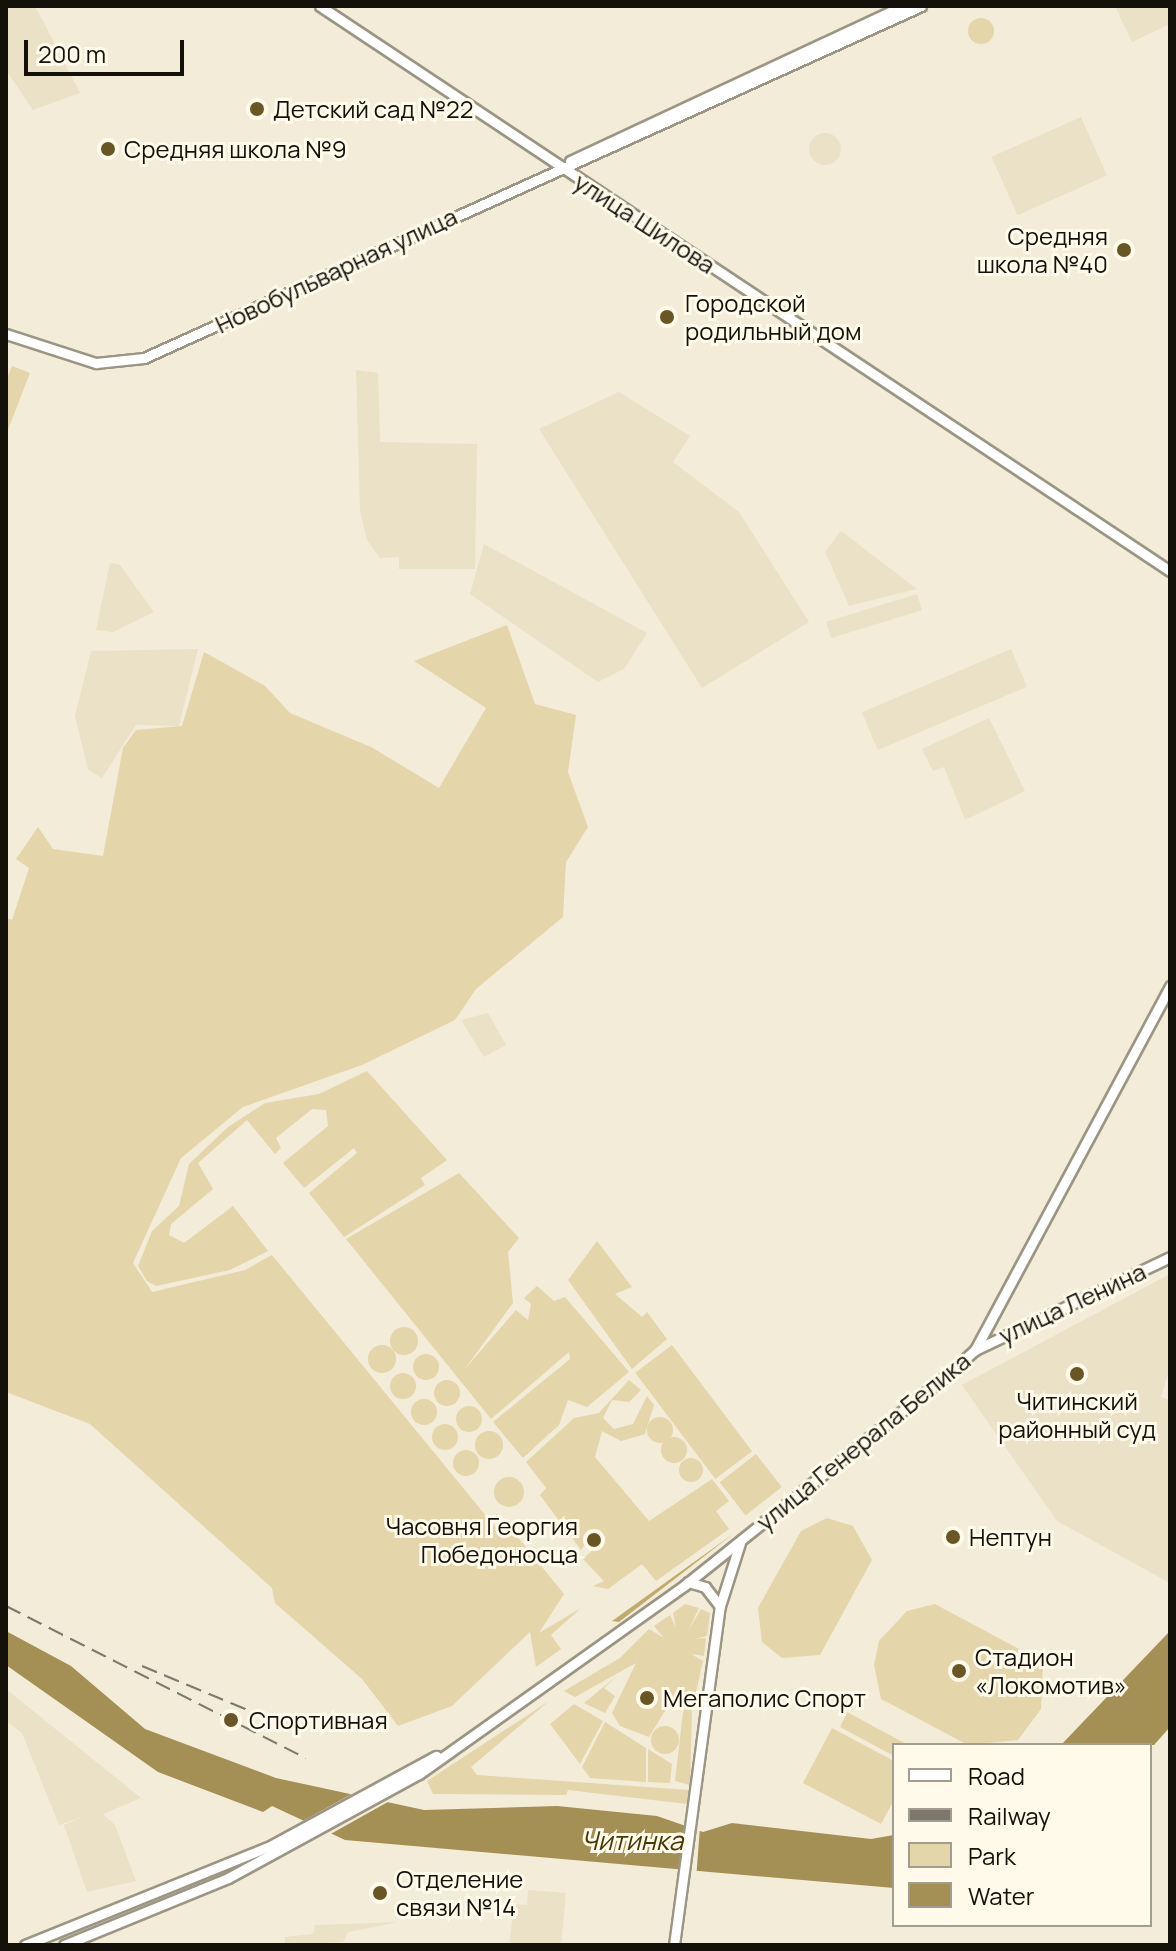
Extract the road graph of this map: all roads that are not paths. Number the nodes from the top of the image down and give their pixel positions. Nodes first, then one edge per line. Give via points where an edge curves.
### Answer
1 (320, 6) edge
2 (902, 6) edge
3 (921, 6) edge
4 (560, 167) junction
5 (6, 334) edge
6 (1170, 571) edge
7 (1170, 986) edge
8 (1170, 1257) edge
9 (975, 1350) junction
10 (741, 1542) junction
11 (688, 1582) junction
12 (720, 1606) junction
13 (274, 1849) junction
14 (84, 1921) junction
15 (89, 1935) junction
16 (25, 1945) edge
17 (64, 1945) edge
18 (674, 1945) edge

1 - 4 main road, улица Шилова
2 - 4 main road, Новобульварная улица
3 - 4 main road, Новобульварная улица
4 - 5 main road, Новобульварная улица via 190,340 108,363
4 - 6 main road, улица Шилова
7 - 9 main road, улица Генерала Белика
8 - 9 main road, улица Ленина
9 - 10 main road, улица Генерала Белика
10 - 11 main road, улица Генерала Белика
10 - 12 main road
11 - 12 main road via 705,1587
11 - 13 main road, улица Генерала Белика via 458,1747
12 - 18 main road
13 - 14 main road, улица Генерала Белика
13 - 15 main road, улица Генерала Белика
14 - 15 main road
14 - 16 main road, улица Генерала Белика
15 - 17 main road, улица Генерала Белика

